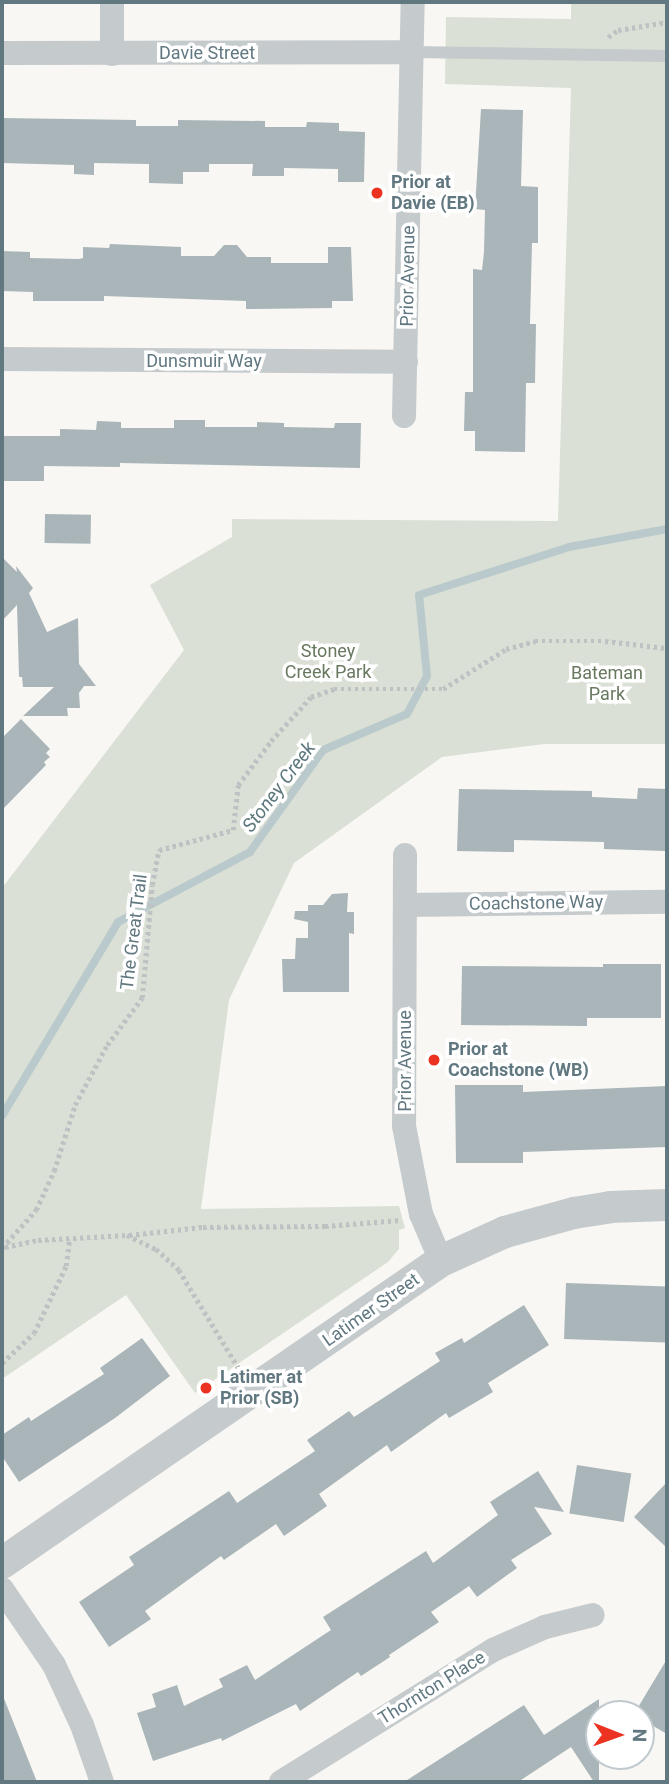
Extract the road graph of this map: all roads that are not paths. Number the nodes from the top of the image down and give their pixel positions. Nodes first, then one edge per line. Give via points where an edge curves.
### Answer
1 (112, 2) edge
2 (413, 2) edge
3 (412, 52) junction
4 (2, 53) edge
5 (111, 54) junction
6 (667, 56) edge
7 (2, 359) edge
8 (406, 362) junction
9 (404, 416) dead end
10 (405, 855) dead end
11 (667, 902) edge
12 (405, 905) junction
13 (667, 1205) edge
14 (441, 1261) junction
15 (2, 1563) edge
16 (2, 1589) edge
17 (593, 1615) dead end
18 (102, 1782) edge
19 (281, 1782) edge

1 - 5 street
2 - 3 street, Prior Avenue
3 - 5 street, Davie Street
3 - 6 lane
3 - 8 street, Prior Avenue
4 - 5 street, Davie Street
7 - 8 street, Dunsmuir Way
8 - 9 street, Prior Avenue
10 - 12 street, Prior Avenue
11 - 12 street, Coachstone Way
12 - 14 street, Prior Avenue via 404,1126 421,1214
13 - 14 street, Latimer Street via 575,1213 505,1232
14 - 15 street, Latimer Street
16 - 18 street via 54,1665
17 - 19 street, Thornton Place via 545,1627 493,1650

